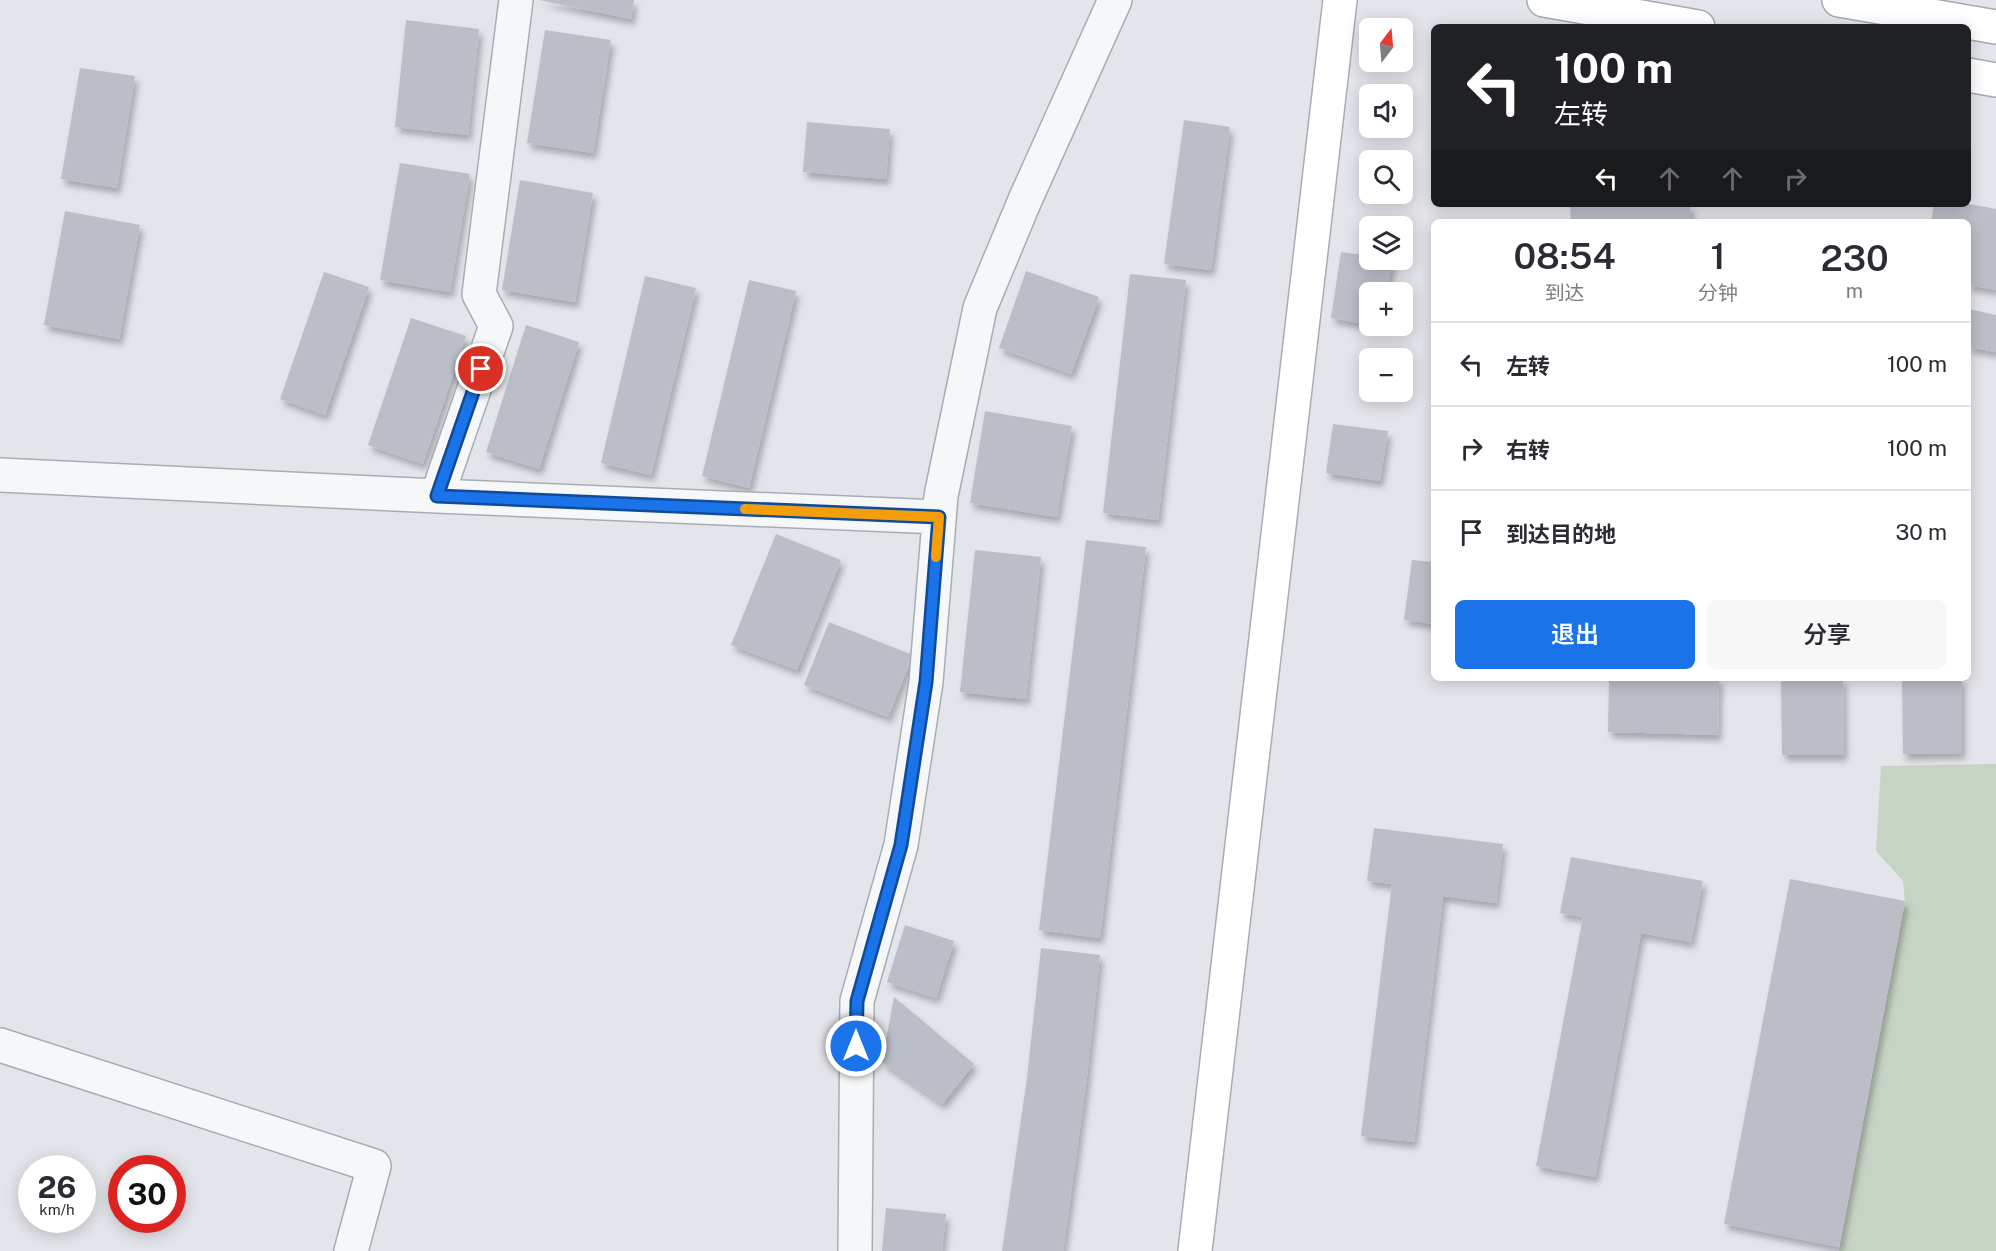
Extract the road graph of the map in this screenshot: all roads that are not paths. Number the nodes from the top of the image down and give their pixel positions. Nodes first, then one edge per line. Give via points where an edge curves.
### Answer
1 (516, 0) edge
2 (1114, 0) edge
3 (1340, 0) edge
4 (1544, 0) edge
5 (1839, 0) edge
6 (1681, 24) edge
7 (1996, 27) edge
8 (1971, 76) edge
9 (1996, 80) edge
10 (0, 475) edge
11 (437, 496) junction
12 (939, 517) junction
13 (0, 1045) edge
14 (351, 1251) edge
15 (855, 1251) edge
16 (1195, 1251) edge

1 - 11 street via 479,294 496,326
2 - 12 street via 980,308
3 - 16 street
4 - 6 street
5 - 7 street
8 - 9 street
10 - 11 street
11 - 12 street
12 - 15 street via 926,682 901,845 857,1001
13 - 14 street via 374,1166

